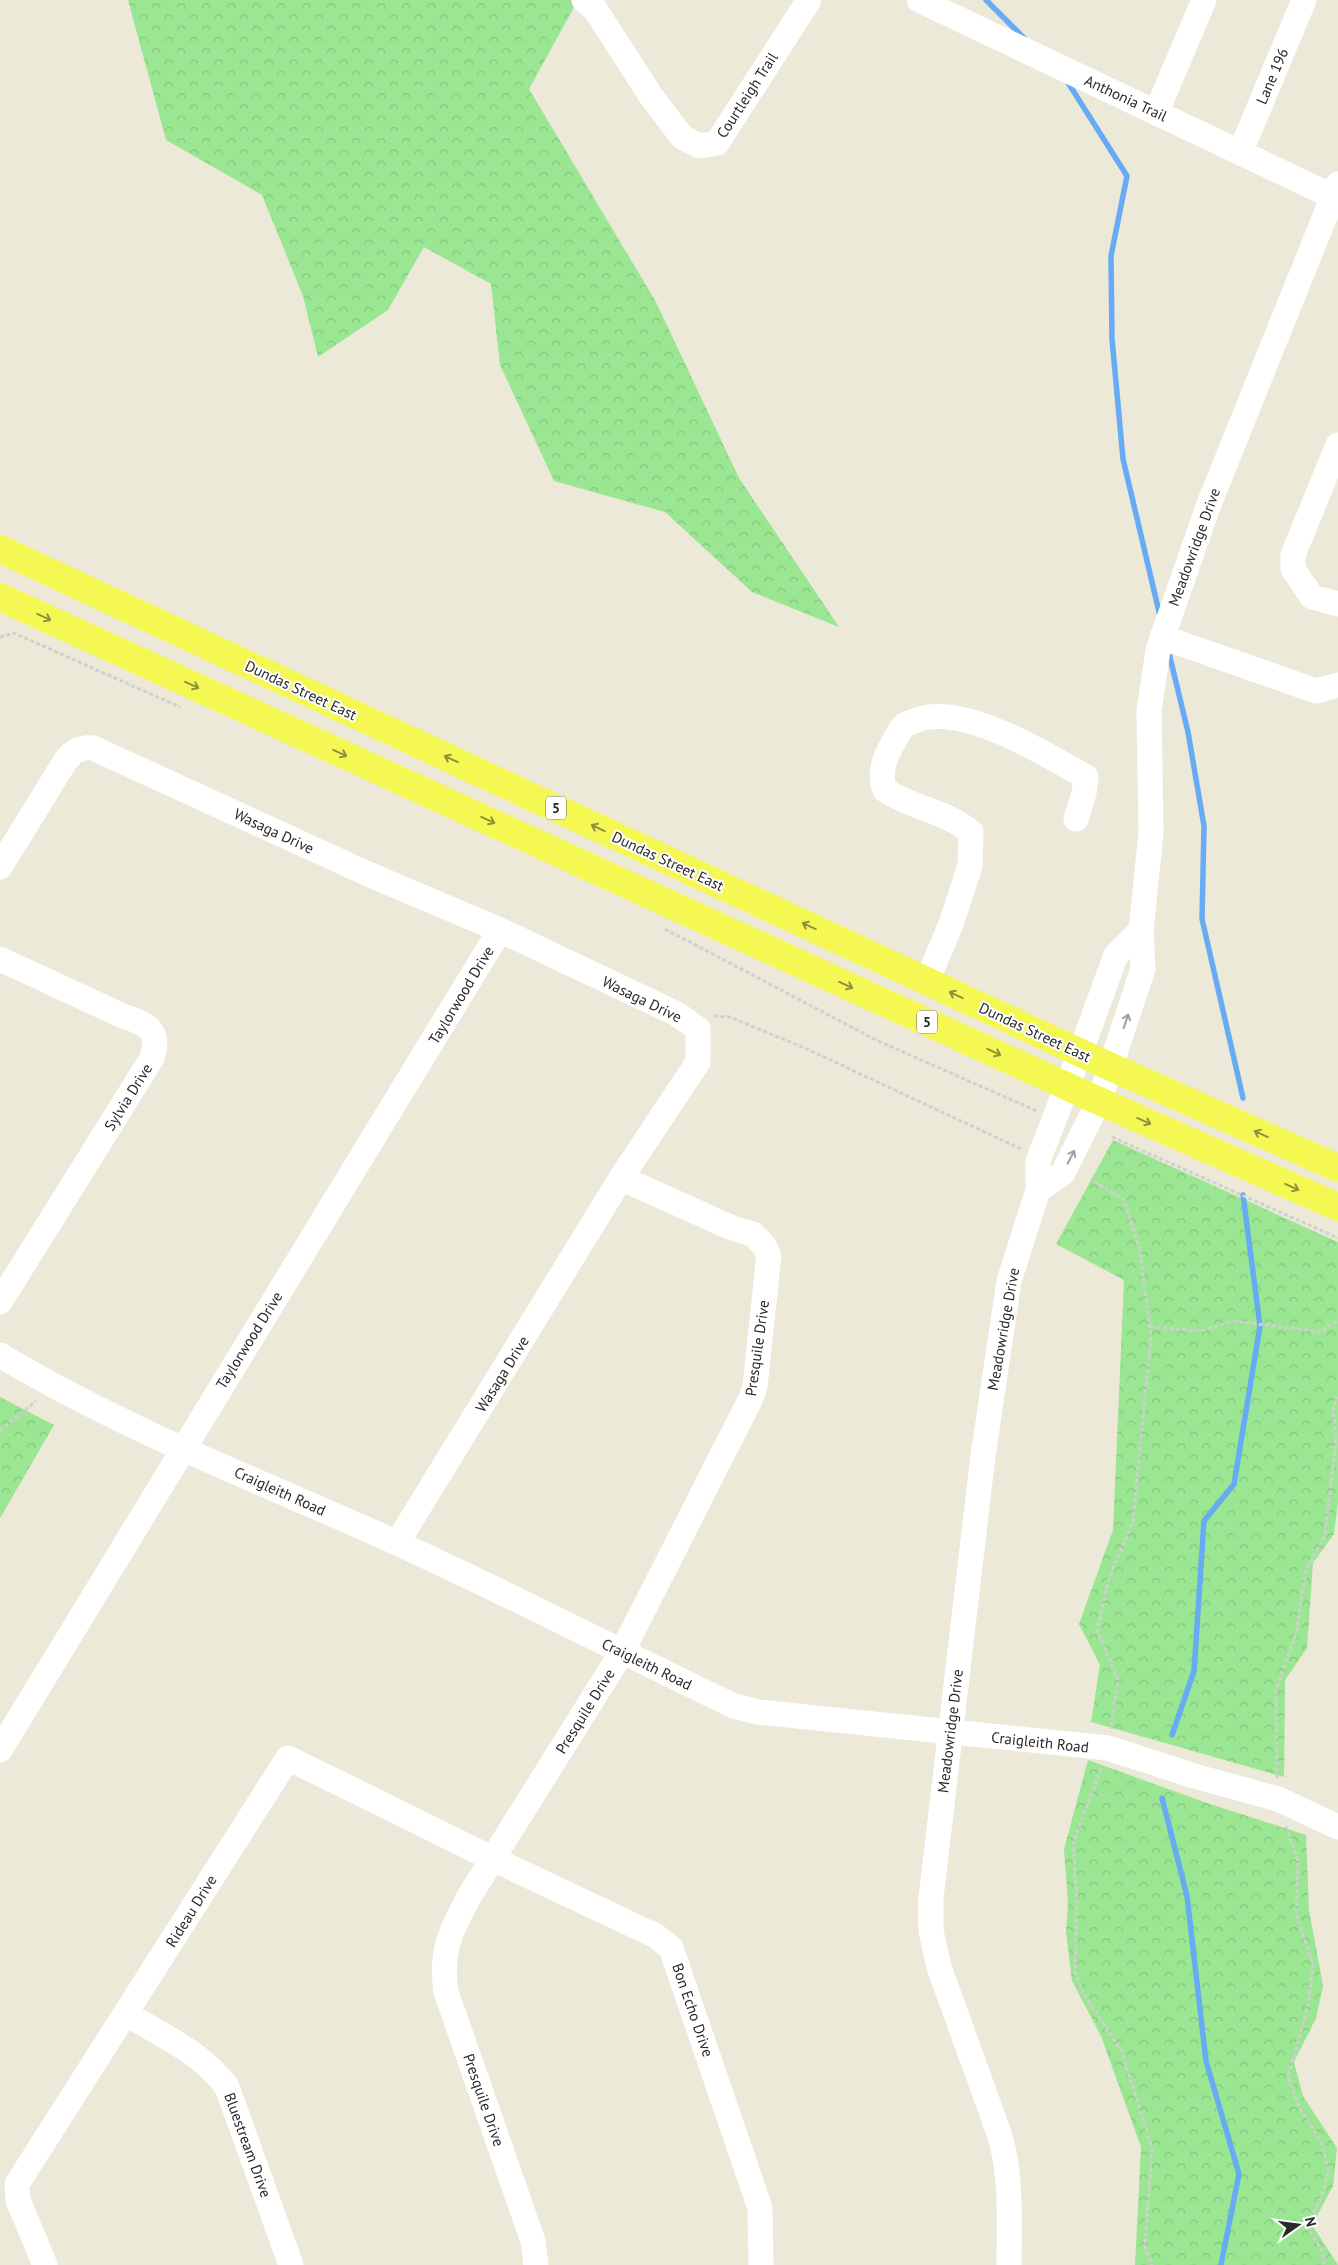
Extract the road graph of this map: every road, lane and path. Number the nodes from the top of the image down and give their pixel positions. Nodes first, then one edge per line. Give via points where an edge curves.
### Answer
1 (584, 0) edge
2 (809, 0) edge
3 (919, 0) edge
4 (1204, 0) edge
5 (1304, 0) edge
6 (1156, 113) junction
7 (1240, 153) junction
8 (1336, 194) edge
9 (1338, 445) edge
10 (0, 550) edge
11 (0, 597) edge
12 (1338, 604) edge
13 (0, 637) edge
14 (1162, 637) junction
15 (1338, 685) edge
16 (182, 708) dead end
17 (1076, 818) dead end
18 (0, 867) edge
19 (658, 926) dead end
20 (500, 930) junction
21 (1141, 930) junction
22 (0, 959) edge
23 (927, 981) junction
24 (698, 1029) junction
25 (1080, 1053) junction
26 (1111, 1067) junction
27 (1067, 1086) junction
28 (1099, 1101) junction
29 (1037, 1111) dead end
30 (1112, 1137) dead end
31 (1026, 1151) dead end
32 (1338, 1168) edge
33 (622, 1178) junction
34 (1094, 1181) dead end
35 (1038, 1190) junction
36 (1338, 1207) edge
37 (1338, 1238) edge
38 (0, 1302) edge
39 (1338, 1321) edge
40 (1150, 1327) junction
41 (0, 1354) edge
42 (36, 1401) dead end
43 (0, 1431) edge
44 (183, 1448) junction
45 (397, 1543) junction
46 (622, 1652) junction
47 (950, 1732) junction
48 (1108, 1748) junction
49 (0, 1750) edge
50 (1338, 1827) edge
51 (493, 1859) junction
52 (126, 2014) junction
53 (45, 2265) edge
54 (291, 2265) edge
55 (536, 2265) edge
56 (762, 2265) edge
57 (1009, 2265) edge
58 (1152, 2265) edge

1 - 2 street, Courtleigh Trail via 594,9 682,137 699,146 717,143
3 - 6 street, Anthonia Trail
4 - 6 street
5 - 7 street, Lane 196
6 - 7 street, Anthonia Trail
7 - 8 street, Anthonia Trail
8 - 14 street, Meadowridge Drive via 1209,504
9 - 12 street via 1293,555 1293,569 1312,597
23 -> 10 main road, Dundas Street East / 5
11 -> 27 main road, 5
13 - 16 path via 14,632
14 - 15 street via 1316,691
14 - 21 street, Meadowridge Drive via 1149,711 1151,832
17 - 23 street via 1086,777 1036,749 980,725 950,717 929,717 903,726 889,750 882,771 886,790 896,798 957,820 971,832 970,866 951,924
18 - 20 street, Wasaga Drive via 66,760 81,748 93,748 368,874
19 - 29 path via 878,1041
20 - 24 street, Wasaga Drive via 677,1014
20 - 44 street, Taylorwood Drive
21 - 25 street, Meadowridge Drive via 1116,955
26 -> 21 street, Meadowridge Drive via 1143,970
22 - 38 street, Sylvia Drive via 123,1016 143,1022 153,1035 156,1048
25 -> 23 main road, Dundas Street East / 5
24 - 31 path via 714,1016 730,1017 809,1050
24 - 33 street, Wasaga Drive via 698,1062
25 - 26 main road, Dundas Street East / 5
25 - 27 street, Meadowridge Drive
26 - 28 street, Meadowridge Drive
32 -> 26 main road, Dundas Street East / 5
27 - 28 main road, 5
27 - 35 street, Meadowridge Drive via 1038,1161
35 -> 28 street, Meadowridge Drive via 1063,1173
28 -> 36 main road, 5
30 - 37 path
33 - 45 street, Wasaga Drive
33 - 46 street, Presquile Drive via 732,1228 753,1234 769,1257 753,1394
34 - 40 path via 1124,1200 1139,1247
35 - 47 street, Meadowridge Drive via 1009,1281 1000,1336 981,1466
39 - 40 path via 1320,1332 1234,1321 1201,1331
40 - 48 path via 1133,1522 1110,1575 1097,1630 1118,1680
41 - 44 street, Craigleith Road via 51,1386
42 - 43 path
44 - 45 street, Craigleith Road
44 - 49 street, Taylorwood Drive
45 - 46 street, Craigleith Road
46 - 47 street, Craigleith Road via 734,1706 758,1712
46 - 51 street, Presquile Drive
47 - 48 street, Craigleith Road
47 - 57 street, Meadowridge Drive via 931,1898 931,1932 939,1967 1005,2153 1010,2180
48 - 50 street, Craigleith Road via 1278,1799
48 - 58 path via 1073,1843 1077,1903 1075,1972 1083,1993 1122,2052 1152,2148 1145,2246
51 - 52 street, Rideau Drive via 288,1758
51 - 55 street, Presquile Drive via 455,1923 446,1945 443,1972 446,1992 533,2241
51 - 56 street, Bon Echo Drive via 656,1936 671,1948 760,2208
52 - 53 street, Rideau Drive via 17,2184 18,2200
52 - 54 street, Bluestream Drive via 200,2057 227,2088

